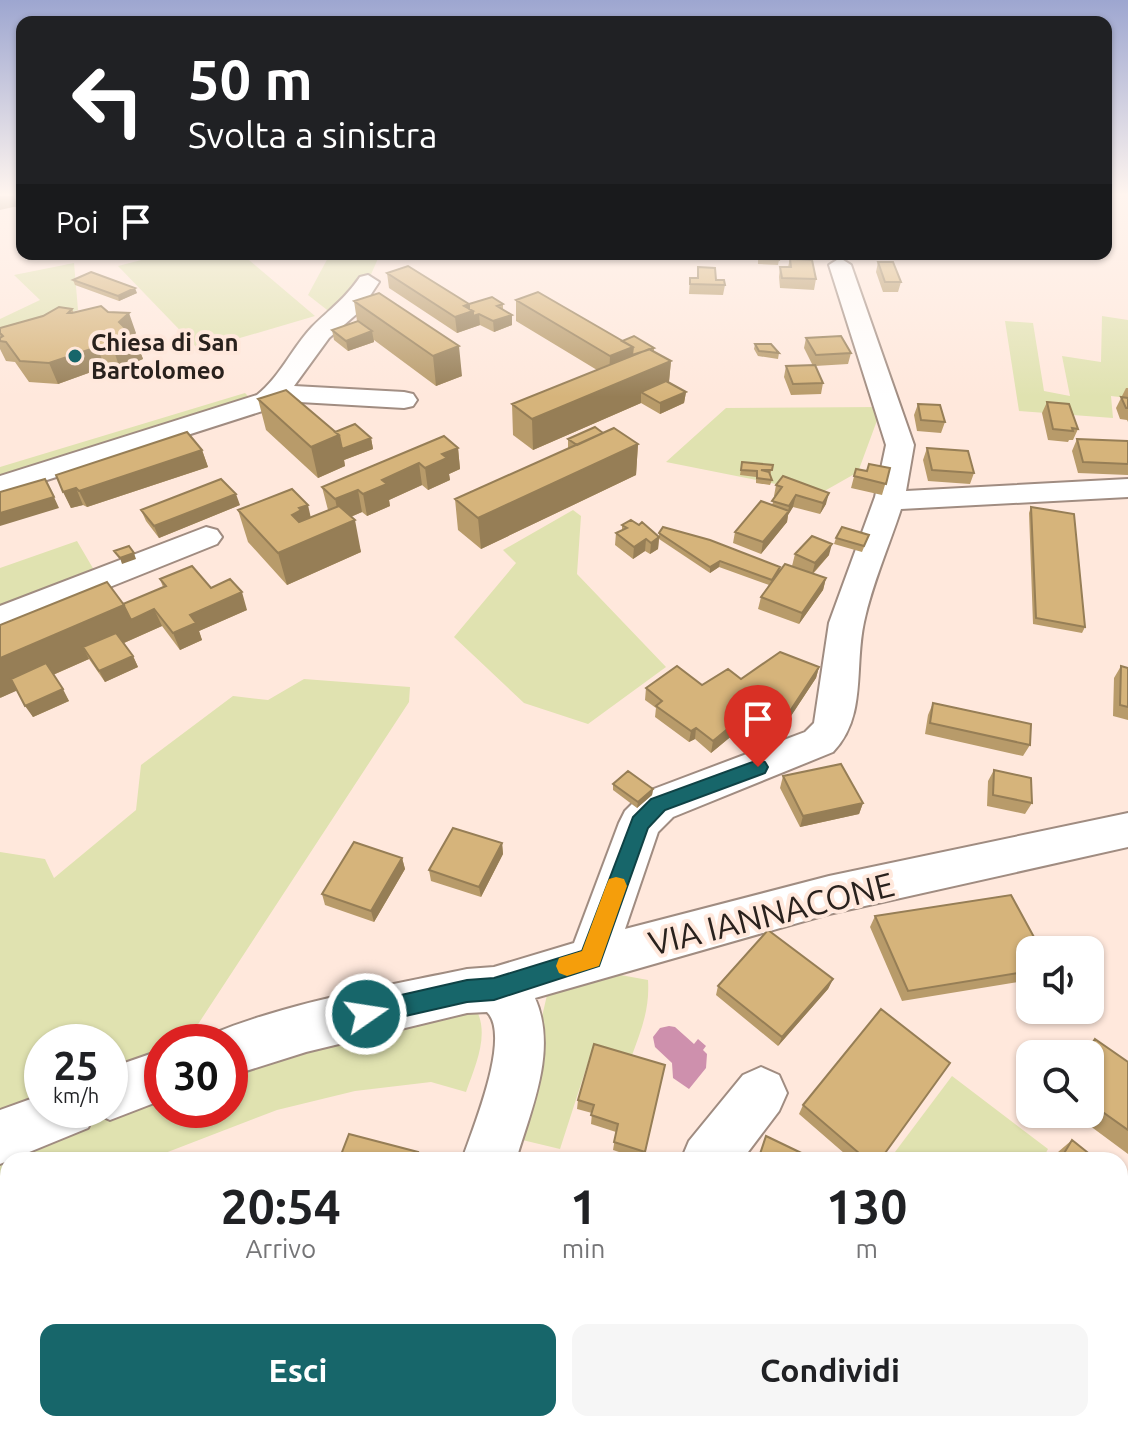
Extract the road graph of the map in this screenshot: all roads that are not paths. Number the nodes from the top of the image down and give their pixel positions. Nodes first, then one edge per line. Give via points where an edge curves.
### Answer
1 (840, 265) dead end
2 (368, 282) dead end
3 (276, 393) junction
4 (404, 400) dead end
5 (0, 486) edge
6 (1128, 488) edge
7 (889, 501) junction
8 (206, 537) dead end
9 (0, 619) edge
10 (1128, 830) edge
11 (591, 959) junction
12 (494, 989) junction
13 (248, 1046) edge
14 (761, 1093) dead end
15 (24, 1128) edge
16 (0, 1137) edge
17 (491, 1152) edge
18 (714, 1152) edge

1 - 7 street via 900,445
2 - 3 street via 352,306 320,333
3 - 4 street
3 - 5 street via 266,401
6 - 7 street
7 - 11 street via 846,623 831,730 819,742 658,805 640,823
8 - 9 street
10 - 11 street, VIA IANNACONE via 829,895
11 - 12 street, VIA IANNACONE
12 - 13 street, VIA IANNACONE via 366,1014
12 - 17 street via 512,1005 520,1026
14 - 18 street
15 - 16 street

